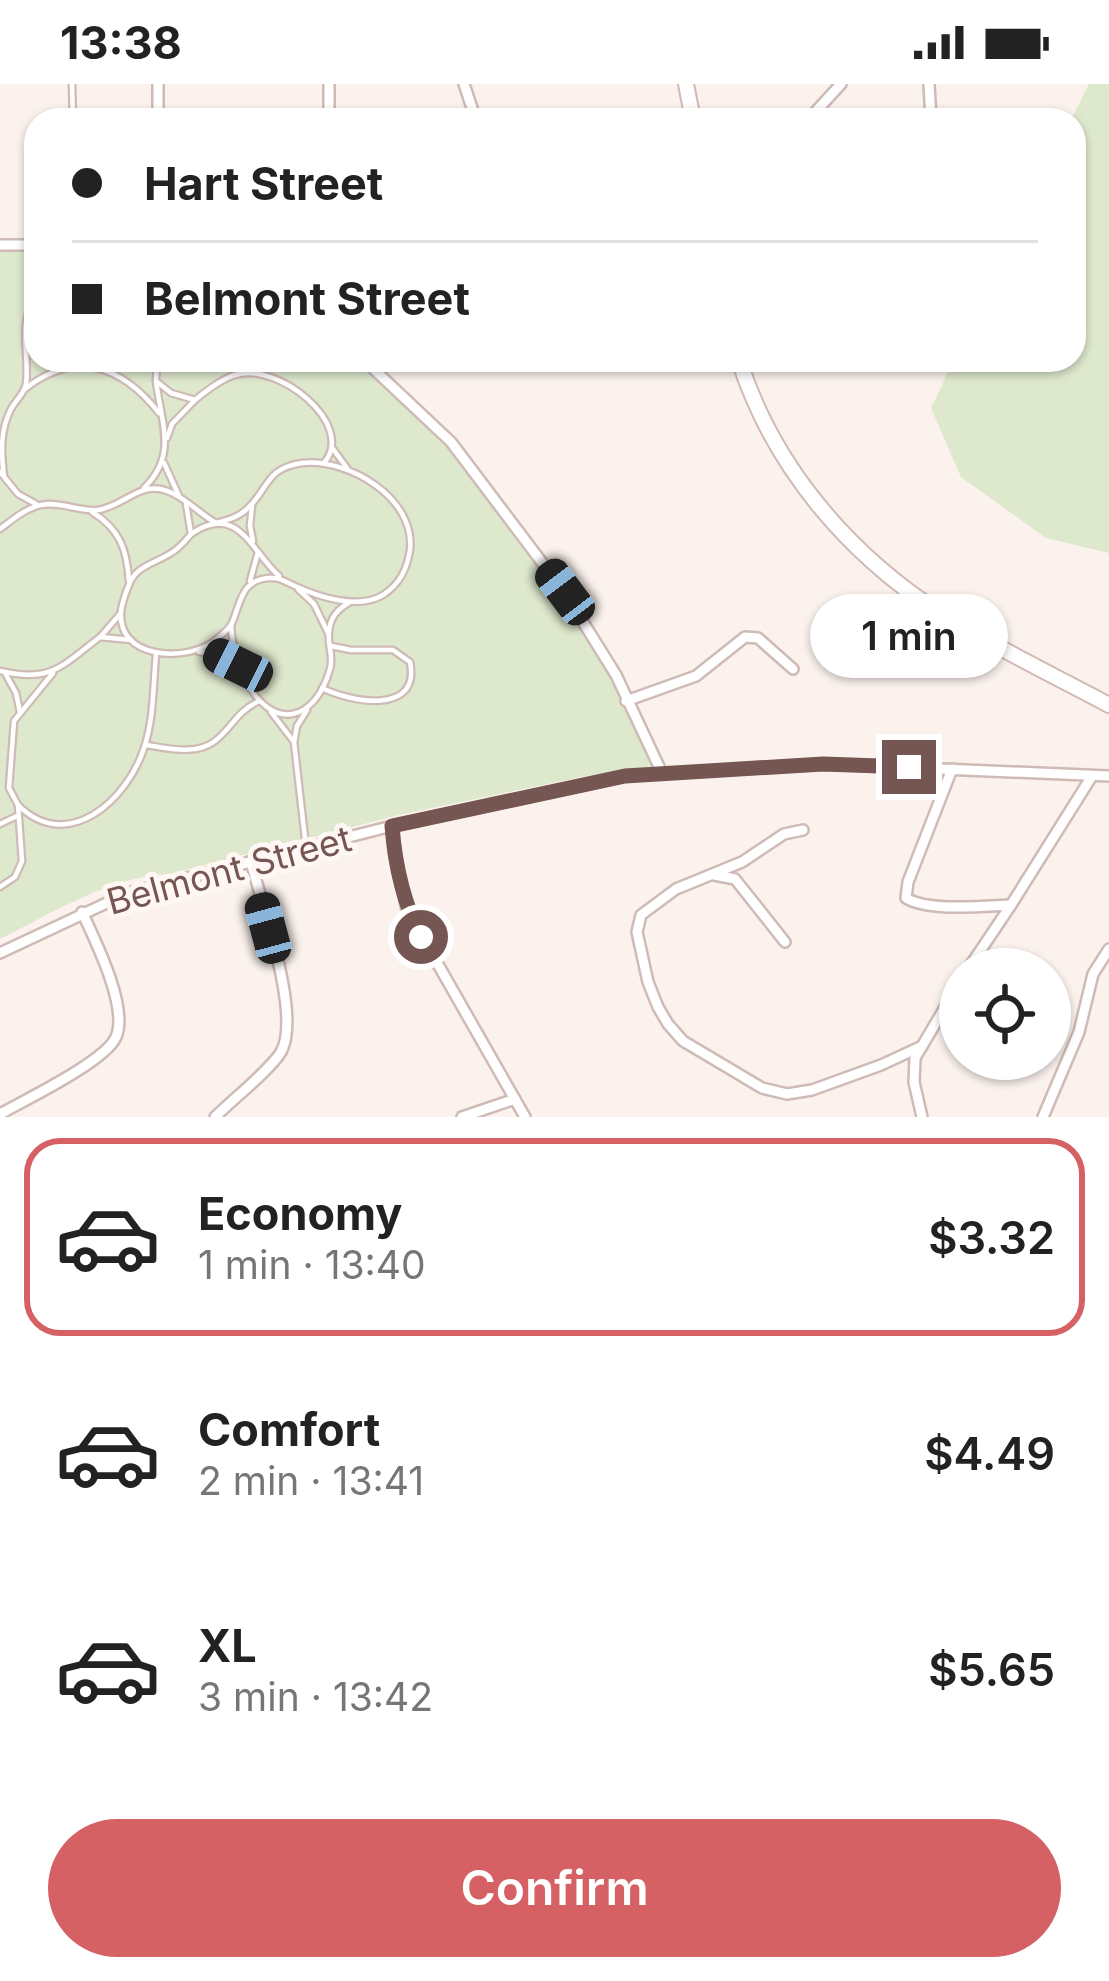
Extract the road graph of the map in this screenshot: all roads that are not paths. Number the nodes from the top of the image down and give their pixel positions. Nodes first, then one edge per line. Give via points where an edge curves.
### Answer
1 (841, 84) edge
2 (819, 108) edge
3 (26, 372) edge
4 (53, 372) edge
5 (111, 372) edge
6 (155, 372) edge
7 (377, 372) edge
8 (744, 372) edge
9 (156, 381) junction
10 (26, 389) junction
11 (194, 400) junction
12 (159, 412) junction
13 (1, 434) edge
14 (166, 441) junction
15 (333, 449) junction
16 (164, 460) junction
17 (324, 463) junction
18 (350, 471) junction
19 (2, 474) edge
20 (143, 488) junction
21 (179, 496) junction
22 (42, 504) junction
23 (186, 504) junction
24 (252, 505) junction
25 (87, 509) junction
26 (216, 524) junction
27 (0, 529) edge
28 (191, 534) junction
29 (253, 541) junction
30 (258, 552) junction
31 (282, 578) junction
32 (129, 581) junction
33 (294, 586) junction
34 (247, 587) junction
35 (350, 602) junction
36 (121, 613) junction
37 (231, 626) junction
38 (328, 633) junction
39 (100, 637) junction
40 (135, 640) junction
41 (331, 646) junction
42 (190, 652) junction
43 (156, 654) junction
44 (238, 665) junction
45 (793, 670) dead end
46 (2, 671) edge
47 (53, 673) junction
48 (322, 688) junction
49 (260, 701) junction
50 (626, 701) junction
51 (1109, 705) edge
52 (307, 710) junction
53 (20, 712) junction
54 (270, 712) junction
55 (294, 742) junction
56 (146, 746) junction
57 (952, 769) junction
58 (0, 772) edge
59 (10, 772) junction
60 (662, 773) junction
61 (1092, 776) junction
62 (1109, 776) edge
63 (17, 805) junction
64 (17, 816) junction
65 (0, 824) edge
66 (392, 826) junction
67 (803, 830) dead end
68 (306, 848) junction
69 (251, 862) junction
70 (714, 875) junction
71 (0, 887) edge
72 (1011, 905) junction
73 (82, 912) junction
74 (785, 942) dead end
75 (982, 948) edge
76 (1109, 949) edge
77 (0, 953) edge
78 (939, 1016) edge
79 (920, 1047) junction
80 (515, 1100) junction
81 (0, 1114) edge
82 (215, 1117) edge
83 (462, 1117) edge
84 (525, 1117) edge
85 (922, 1117) edge
86 (1043, 1117) edge

1 - 2 street
3 - 10 lane
4 - 10 lane
5 - 12 lane
6 - 9 lane
7 - 50 street via 452,442 565,592
8 - 51 street via 784,456 853,544 944,615
9 - 11 lane
9 - 12 lane
10 - 13 lane
11 - 14 lane
11 - 15 lane via 234,375 274,376 312,404
12 - 14 lane
13 - 19 lane
14 - 16 lane
15 - 17 lane
15 - 18 lane
16 - 20 lane
16 - 21 lane
17 - 18 lane
17 - 24 lane via 276,472
18 - 35 lane via 392,500 411,541 398,582 373,599
19 - 22 lane via 26,500
20 - 21 lane
20 - 25 lane via 124,502
21 - 23 lane
22 - 25 lane
22 - 27 lane
23 - 26 lane
23 - 28 lane
24 - 26 lane
24 - 29 lane
25 - 32 lane via 121,540
26 - 28 lane
26 - 29 lane
28 - 32 lane
29 - 30 lane
30 - 31 lane
30 - 34 lane
31 - 33 lane
31 - 34 lane
32 - 36 lane
33 - 35 lane
33 - 38 lane
34 - 37 lane
35 - 38 lane via 335,612
36 - 39 lane
36 - 40 lane
37 - 42 lane
37 - 44 lane
38 - 41 lane
39 - 40 lane
39 - 47 lane
40 - 43 lane
41 - 48 lane
41 - 48 lane via 393,650 410,662 412,676 383,702
42 - 43 lane
42 - 44 lane
43 - 56 lane
44 - 49 lane
45 - 50 street via 758,638 745,638 696,676
46 - 47 lane
46 - 53 lane
47 - 53 lane
48 - 52 lane
49 - 54 lane
49 - 56 lane via 209,745
50 - 60 street
52 - 54 lane
52 - 55 lane
53 - 59 lane
54 - 55 lane
55 - 68 lane
56 - 63 lane via 122,790 80,823 45,823
57 - 60 street, Belmont Street via 823,764
57 - 61 street, Belmont Street
57 - 72 street via 906,898
58 - 59 lane
59 - 63 lane
60 - 66 street, Belmont Street
61 - 62 street, Belmont Street
61 - 72 street
63 - 64 lane
64 - 65 lane
64 - 71 lane via 20,869
66 - 68 street, Belmont Street
66 - 80 street via 407,910
67 - 70 street
68 - 69 street, Belmont Street
69 - 73 street, Belmont Street
69 - 82 street via 286,1004 283,1048
70 - 74 street via 735,879
70 - 79 street via 661,898 641,915 637,932 658,1007 682,1042 787,1094
72 - 75 street
73 - 77 street, Belmont Street
73 - 81 street via 117,1008 117,1037 84,1066
76 - 86 street
78 - 79 street
79 - 85 street via 914,1069
80 - 83 street
80 - 84 street

